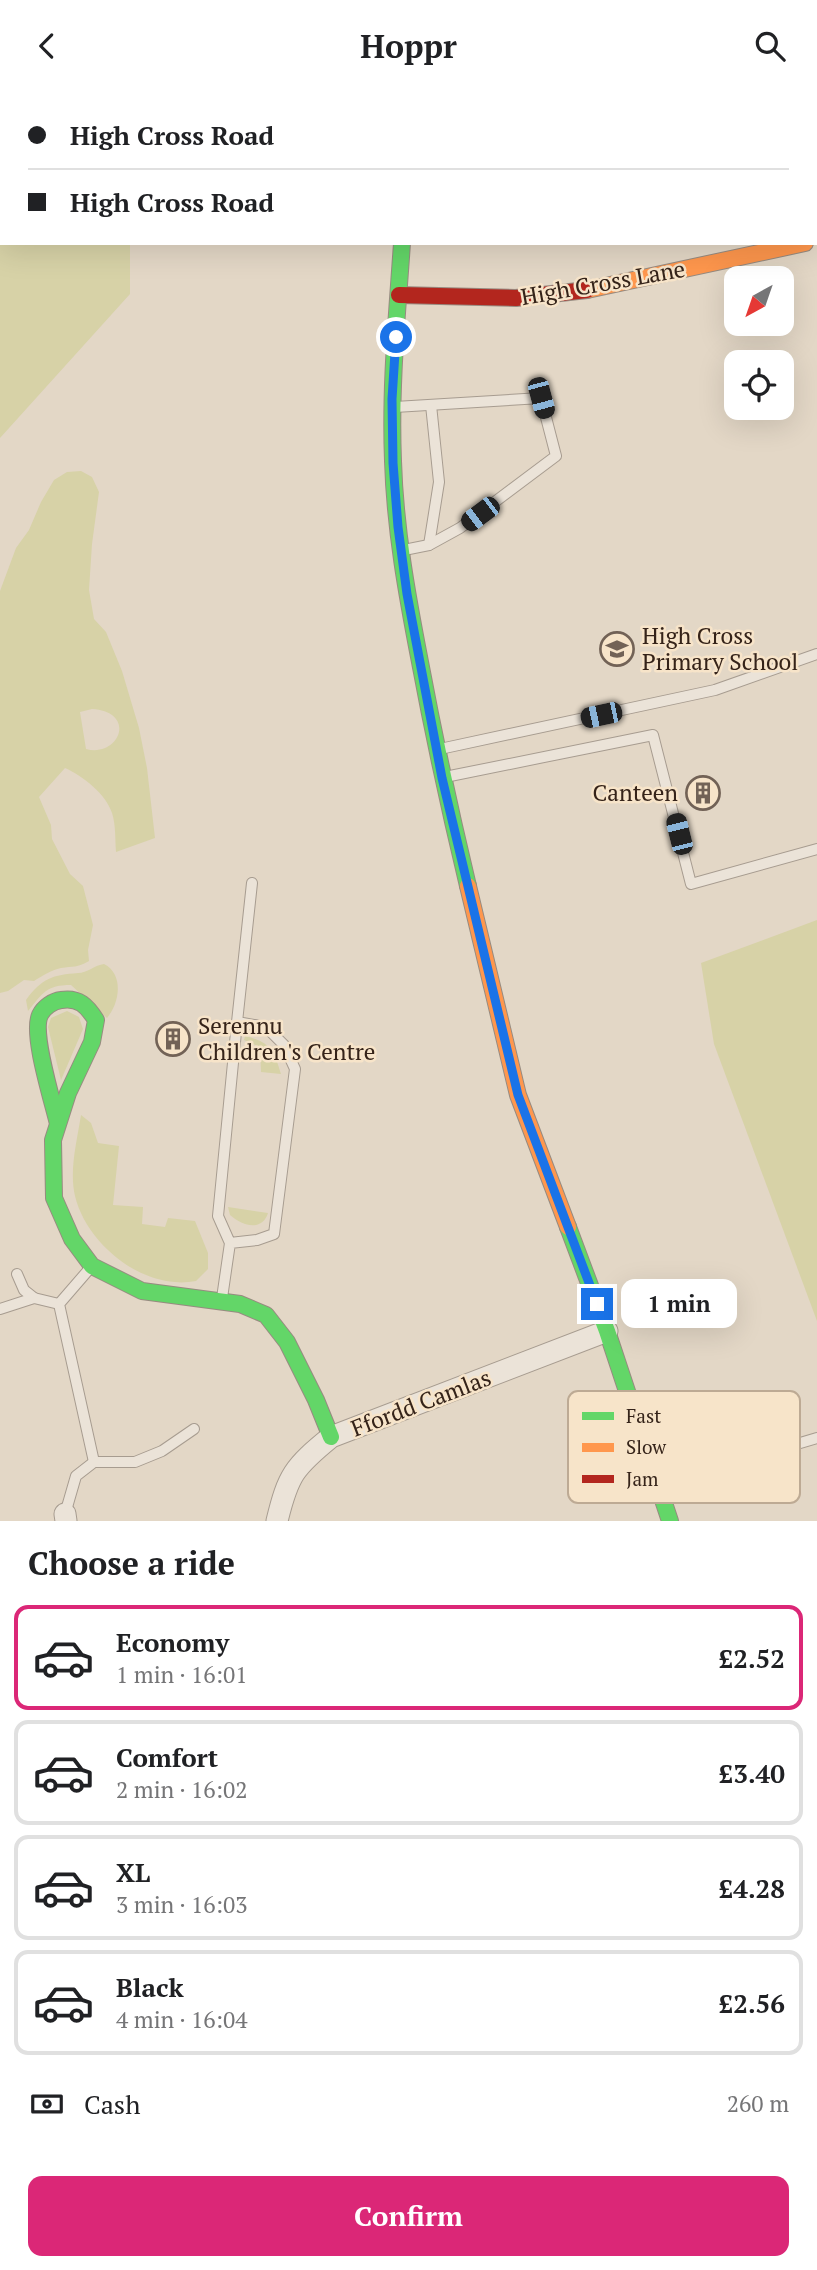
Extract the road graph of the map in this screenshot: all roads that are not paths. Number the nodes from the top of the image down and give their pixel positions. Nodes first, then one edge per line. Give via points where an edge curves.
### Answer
1 (402, 245) edge
2 (795, 245) edge
3 (398, 295) junction
4 (431, 405) junction
5 (393, 407) junction
6 (429, 545) junction
7 (401, 551) junction
8 (817, 654) edge
9 (437, 750) junction
10 (442, 778) junction
11 (817, 849) edge
12 (252, 883) dead end
13 (237, 1022) junction
14 (58, 1124) junction
15 (230, 1243) junction
16 (92, 1266) junction
17 (17, 1275) dead end
18 (34, 1298) junction
19 (221, 1301) junction
20 (59, 1304) junction
21 (0, 1310) edge
22 (607, 1331) junction
23 (627, 1391) edge
24 (194, 1429) dead end
25 (331, 1437) junction
26 (817, 1438) edge
27 (800, 1443) edge
28 (94, 1462) junction
29 (664, 1503) edge
30 (66, 1517) edge
31 (277, 1521) edge
32 (670, 1521) edge

1 - 3 main road
2 - 3 main road, High Cross Lane via 572,293 516,298
3 - 5 main road
4 - 5 lane
4 - 6 lane via 439,482
4 - 6 lane via 541,398 556,456 460,529
5 - 7 main road
6 - 7 lane
7 - 9 main road
8 - 9 lane via 715,690
9 - 10 main road
10 - 11 lane via 653,735 691,884
10 - 22 main road via 518,1095
12 - 13 lane
13 - 15 lane via 218,1216
13 - 15 lane via 266,1027 284,1045 295,1069 275,1234
14 - 14 main road via 37,1034 40,1014 53,1001 71,998 87,1006 96,1020 92,1042
14 - 16 main road via 53,1140 54,1198 72,1239
15 - 19 lane
16 - 19 main road via 142,1291
16 - 20 lane
17 - 18 lane
18 - 20 lane
18 - 21 lane
19 - 25 main road via 266,1315 286,1342
20 - 28 lane
22 - 23 main road
22 - 25 street, Ffordd Camlas
24 - 28 lane via 162,1451 135,1462
25 - 31 street, Ffordd Camlas via 301,1461 285,1488
26 - 27 lane
28 - 30 lane via 76,1476
29 - 32 main road

